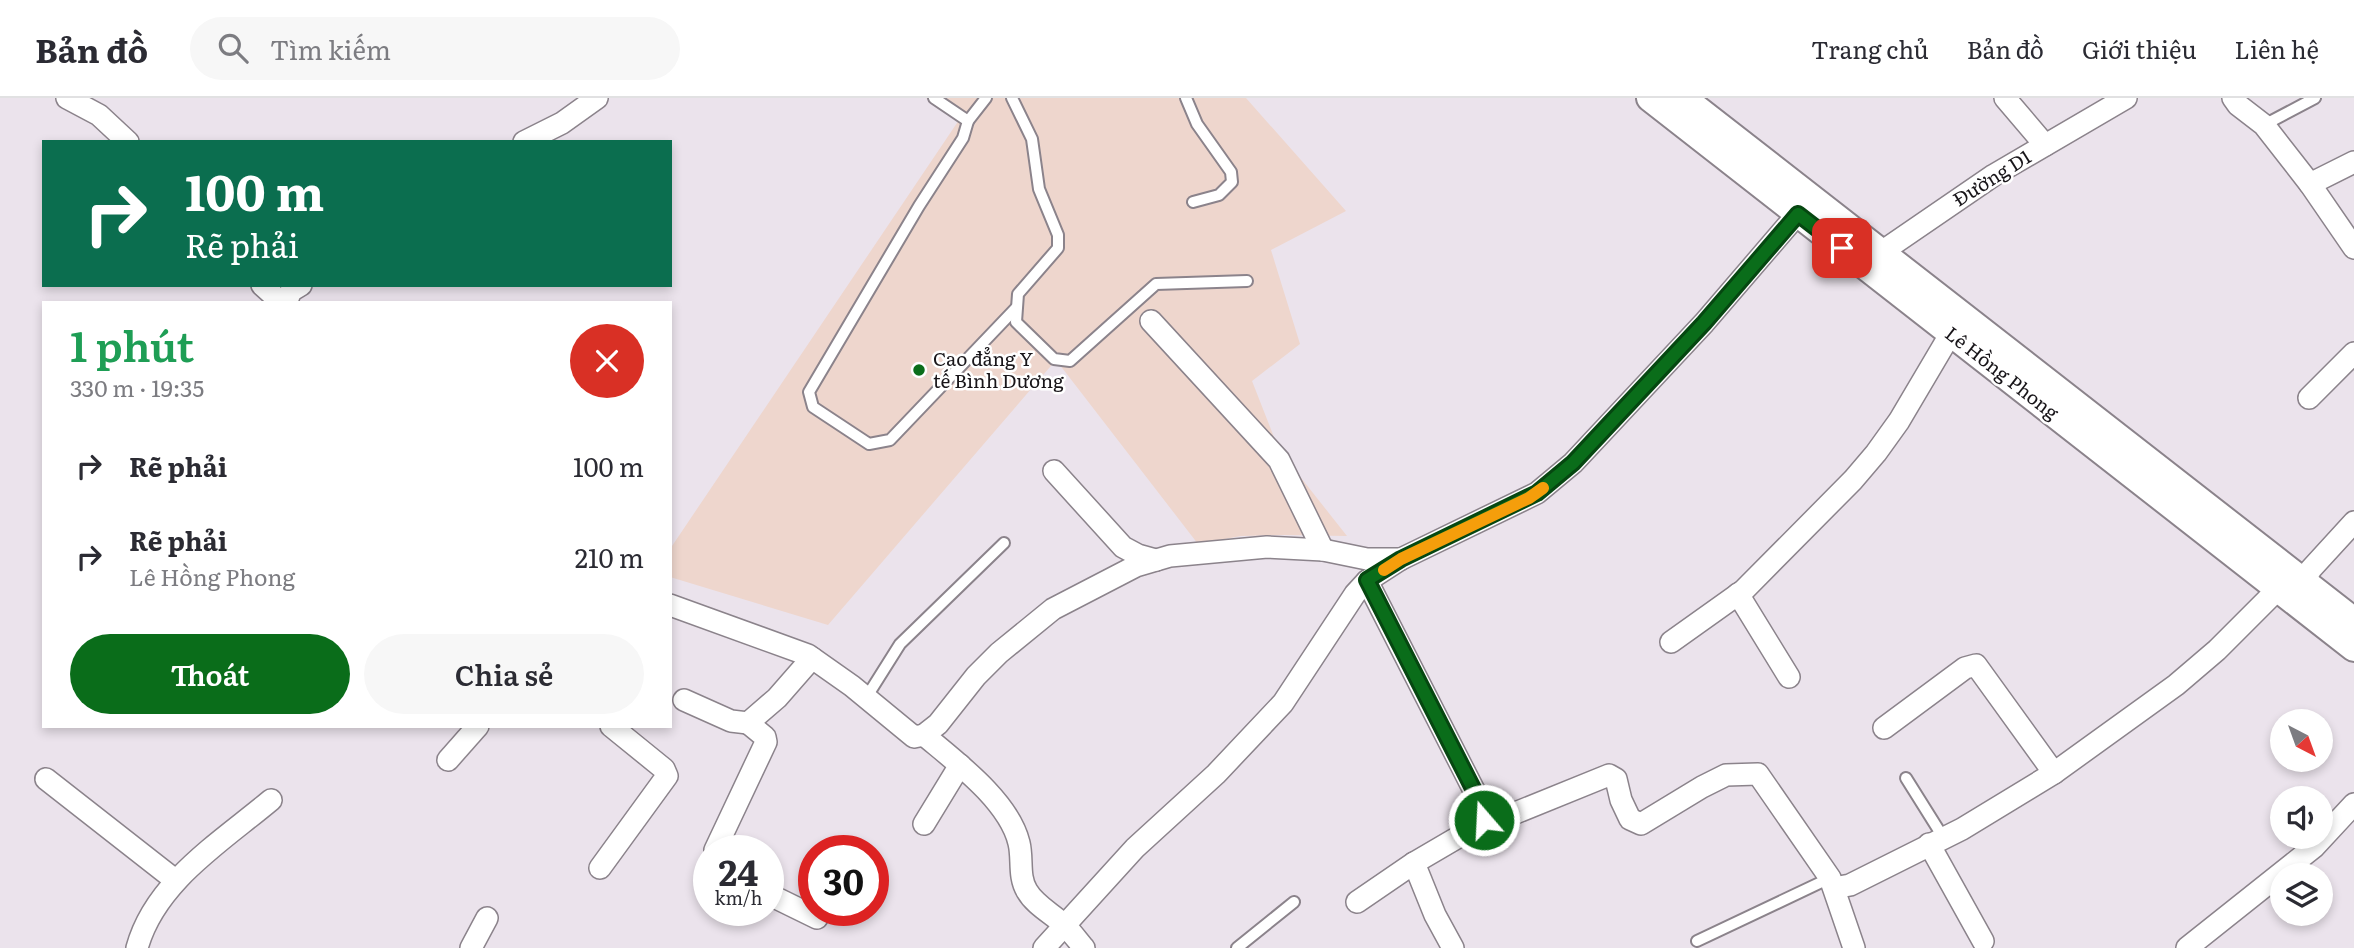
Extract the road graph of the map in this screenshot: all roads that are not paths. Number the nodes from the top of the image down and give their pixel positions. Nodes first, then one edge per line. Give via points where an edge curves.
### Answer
1 (67, 98) edge
2 (597, 98) edge
3 (934, 98) edge
4 (986, 98) edge
5 (1012, 98) edge
6 (1186, 98) edge
7 (1650, 98) edge
8 (2005, 98) edge
9 (2126, 98) edge
10 (2233, 98) edge
11 (2315, 98) edge
12 (1694, 101) edge
13 (968, 121) junction
14 (2264, 125) junction
15 (126, 140) edge
16 (528, 140) edge
17 (2045, 145) junction
18 (2354, 162) edge
19 (2310, 184) junction
20 (1193, 202) dead end
21 (1805, 206) junction
22 (2354, 248) edge
23 (1872, 258) junction
24 (1247, 281) dead end
25 (264, 287) edge
26 (298, 287) edge
27 (282, 301) edge
28 (285, 301) edge
29 (1016, 308) junction
30 (1151, 321) dead end
31 (1951, 333) junction
32 (2354, 353) edge
33 (2309, 398) dead end
34 (1054, 471) dead end
35 (2354, 522) edge
36 (1004, 542) dead end
37 (1323, 550) junction
38 (1401, 559) junction
39 (1156, 560) junction
40 (1367, 580) junction
41 (2291, 585) junction
42 (1738, 594) junction
43 (672, 608) edge
44 (2354, 621) edge
45 (1671, 642) dead end
46 (2354, 648) edge
47 (811, 658) junction
48 (1789, 677) dead end
49 (866, 698) junction
50 (684, 700) dead end
51 (748, 723) junction
52 (476, 728) edge
53 (613, 728) edge
54 (1884, 728) dead end
55 (924, 735) junction
56 (448, 760) dead end
57 (960, 765) junction
58 (2054, 773) junction
59 (1906, 778) dead end
60 (46, 779) dead end
61 (271, 800) dead end
62 (2354, 804) edge
63 (1484, 822) junction
64 (924, 824) dead end
65 (722, 835) edge
66 (1936, 841) junction
67 (1414, 863) junction
68 (600, 868) dead end
69 (175, 880) junction
70 (1832, 883) junction
71 (1294, 902) dead end
72 (1357, 902) dead end
73 (487, 919) dead end
74 (1064, 925) junction
75 (1697, 941) dead end
76 (1983, 941) dead end
77 (137, 948) edge
78 (471, 948) edge
79 (1044, 948) edge
80 (1084, 948) edge
81 (1237, 948) edge
82 (1453, 948) edge
83 (1854, 948) edge
84 (2187, 948) edge

1 - 15 street via 99,115
2 - 16 street
3 - 13 lane
4 - 13 lane
5 - 29 lane via 1032,139 1039,189 1058,235 1058,248 1018,294
6 - 20 lane via 1197,124 1231,172 1232,182 1219,195
7 - 21 street, Lê Hồng Phong
8 - 17 street
9 - 17 street, Đường D1
10 - 14 street
11 - 14 lane
12 - 21 street, Lê Hồng Phong
13 - 29 lane via 963,138 809,391 813,407 869,444 890,440
14 - 19 street
17 - 23 street, Đường D1
18 - 19 street
19 - 22 street
21 - 23 street, Lê Hồng Phong
21 - 38 street via 1573,463 1537,493
23 - 31 street, Lê Hồng Phong
23 - 41 street, Lê Hồng Phong
24 - 29 lane via 1156,284 1070,361 1054,359 1016,323
25 - 27 street
26 - 28 street
30 - 37 street via 1279,460
31 - 41 street, Lê Hồng Phong
31 - 42 street via 1876,453
32 - 33 street
34 - 39 street via 1123,547
35 - 41 street
36 - 49 lane via 900,644
37 - 38 street via 1367,559
37 - 39 street via 1267,547
38 - 40 street
39 - 55 street via 1053,609 991,661
40 - 63 street via 1484,810
40 - 74 street via 1283,703 1216,774 1135,848
41 - 44 street, Lê Hồng Phong
41 - 46 street, Lê Hồng Phong
41 - 58 street via 2176,685
42 - 45 street
42 - 48 street
43 - 47 street
47 - 49 street
47 - 51 street
49 - 55 street via 914,737
50 - 51 street via 731,721
51 - 65 street via 766,742
52 - 56 street
53 - 68 street via 667,776
54 - 58 street via 1965,668 1976,666
55 - 57 street
57 - 64 street
57 - 74 street via 1004,812 1019,843 1020,872 1027,891
58 - 66 street
59 - 66 lane
60 - 69 street
61 - 69 street
62 - 84 street via 2314,847
63 - 67 street
63 - 70 street via 1609,775 1616,779 1630,819 1641,824 1726,775 1758,774
66 - 70 street via 1850,885
66 - 76 street
67 - 72 street
67 - 82 street
69 - 77 street via 142,930
70 - 75 lane
70 - 83 street
71 - 81 lane
73 - 78 street
74 - 79 street
74 - 80 street

